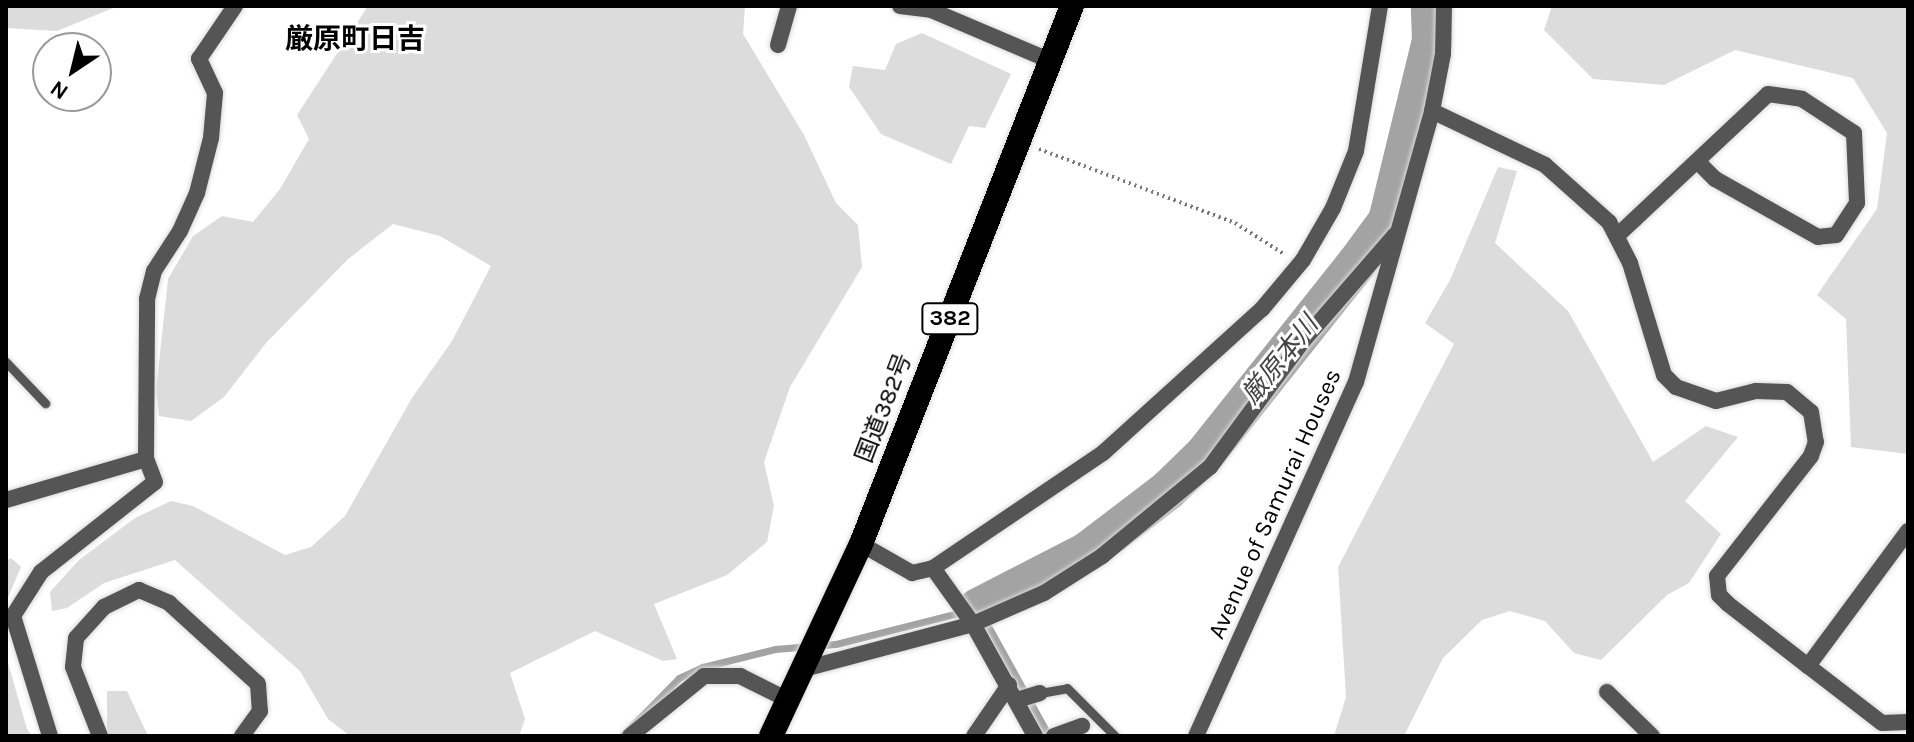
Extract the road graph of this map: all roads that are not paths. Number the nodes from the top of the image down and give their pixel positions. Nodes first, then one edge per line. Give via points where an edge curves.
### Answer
1 (235, 6) edge
2 (789, 6) edge
3 (904, 6) edge
4 (1072, 6) edge
5 (1380, 6) edge
6 (1444, 6) edge
7 (778, 45) dead end
8 (1051, 61) junction
9 (1432, 111) junction
10 (1697, 161) junction
11 (1396, 234) junction
12 (1619, 234) junction
13 (6, 362) edge
14 (45, 403) dead end
15 (146, 459) junction
16 (6, 500) edge
17 (1908, 531) edge
18 (861, 544) junction
19 (933, 568) junction
20 (970, 617) junction
21 (806, 664) junction
22 (1808, 666) junction
23 (1607, 692) dead end
24 (1022, 694) junction
25 (788, 700) junction
26 (1908, 722) edge
27 (1082, 726) dead end
28 (50, 736) edge
29 (100, 736) edge
30 (242, 736) edge
31 (630, 736) edge
32 (771, 736) edge
33 (974, 736) edge
34 (1035, 736) edge
35 (1055, 736) edge
36 (1115, 736) edge
37 (1196, 736) edge
38 (1652, 736) edge

1 - 15 street via 199,59 215,93 211,138 197,193 154,271 147,299
2 - 7 street
3 - 8 street via 931,10
4 - 8 highway, 国道382号 / 382
5 - 19 street via 1356,151 1333,208 1299,264 1262,309 1145,419
6 - 9 street, Avenue of Samurai Houses via 1443,54
8 - 18 highway, 国道382号 / 382
9 - 11 street, Avenue of Samurai Houses
9 - 12 street via 1545,165 1592,203
10 - 10 street via 1759,99 1786,93 1834,116 1854,133 1857,203 1836,235 1818,237 1715,179
10 - 12 street
11 - 20 street via 1302,342 1210,467 1102,556 997,615
11 - 37 street, Avenue of Samurai Houses via 1371,334 1333,440
12 - 22 street via 1664,375 1676,387 1716,401 1756,391 1787,392 1811,412 1816,442 1811,456 1717,576 1716,585 1728,604
13 - 14 lane
15 - 16 street
15 - 28 street via 155,482 41,572 13,616
17 - 22 street
18 - 19 street via 912,573
18 - 21 highway, 国道382号 / 382
19 - 20 street
20 - 21 street
20 - 24 street
21 - 25 highway, 国道382号 / 382
22 - 26 street via 1882,723
23 - 38 street
24 - 33 street
24 - 34 street
24 - 36 lane via 1067,688
25 - 31 street via 740,676 704,676
25 - 32 highway, 国道382号 / 382
27 - 35 street
29 - 30 street via 73,667 76,638 104,607 139,590 169,603 258,684 260,711

